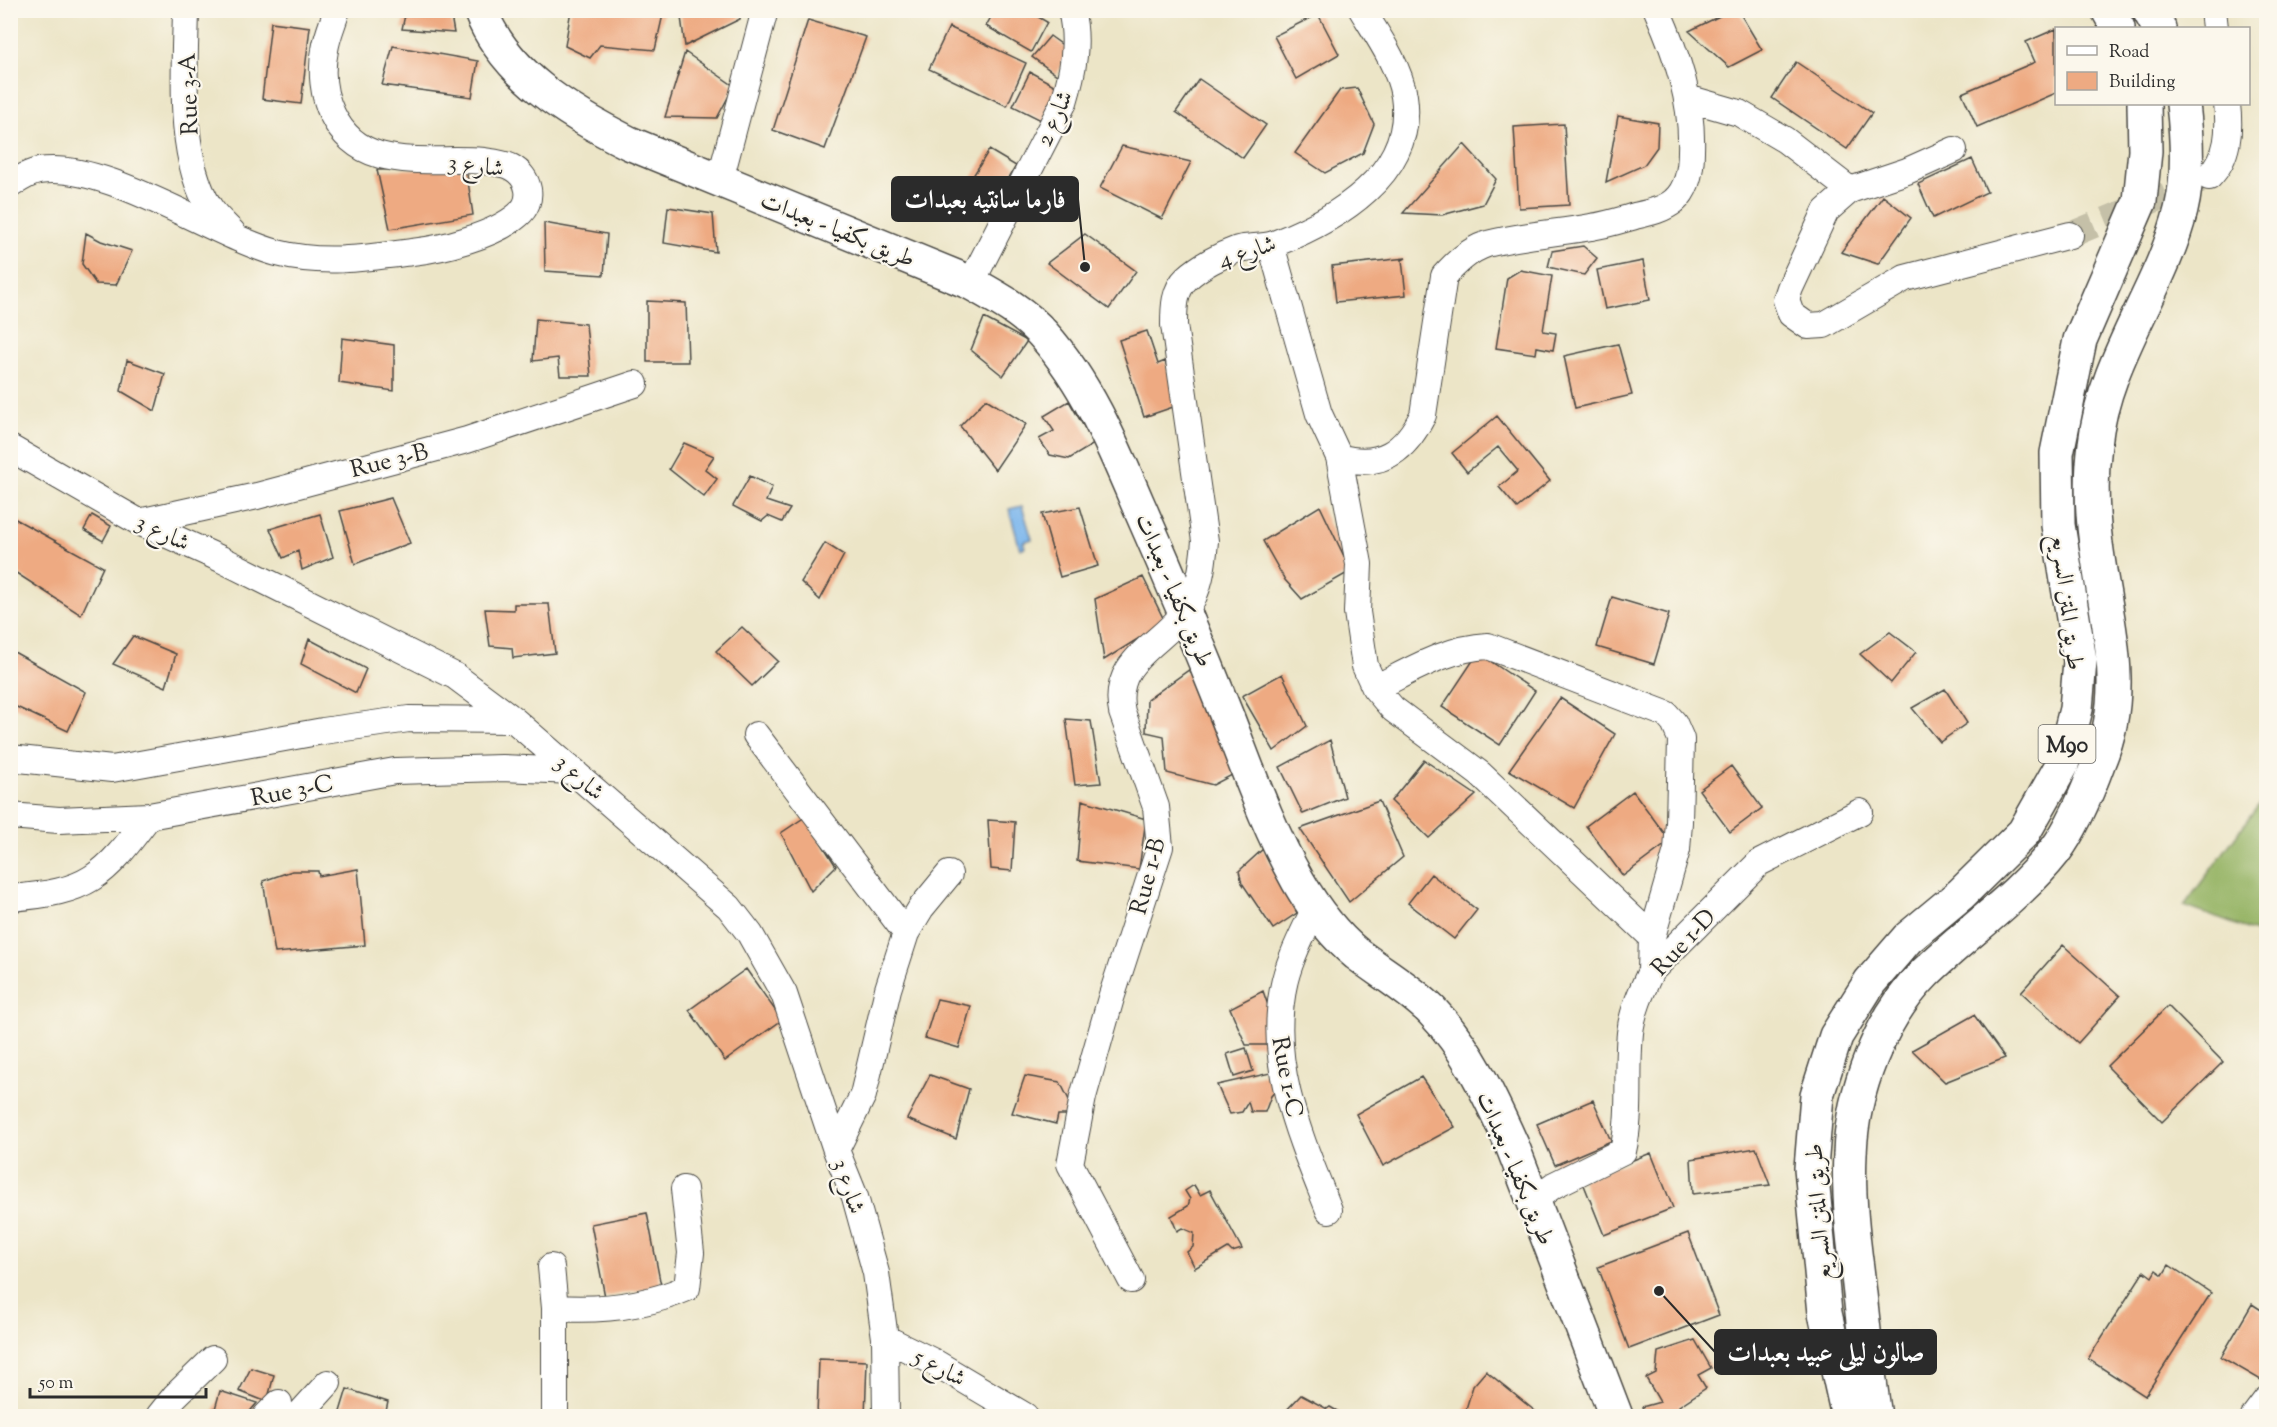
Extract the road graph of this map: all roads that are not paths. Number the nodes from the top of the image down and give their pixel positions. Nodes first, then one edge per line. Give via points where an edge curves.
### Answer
1 (186, 10) edge
2 (337, 10) edge
3 (480, 10) edge
4 (765, 10) edge
5 (1071, 10) edge
6 (1362, 10) edge
7 (1657, 10) edge
8 (2108, 10) edge
9 (2149, 10) edge
10 (2213, 10) edge
11 (2117, 27) edge
12 (2158, 27) edge
13 (2215, 27) edge
14 (1687, 98) junction
15 (2144, 105) edge
16 (2183, 105) edge
17 (2227, 105) edge
18 (1954, 150) dead end
19 (2209, 177) tunnel mouth
20 (720, 180) junction
21 (10, 185) edge
22 (1850, 190) junction
23 (2070, 235) tunnel mouth
24 (236, 237) junction
25 (1271, 245) junction
26 (971, 283) junction
27 (635, 384) dead end
28 (10, 448) edge
29 (1339, 457) junction
30 (139, 522) junction
31 (1185, 612) junction
32 (1375, 688) junction
33 (514, 720) junction
34 (756, 735) dead end
35 (10, 758) edge
36 (574, 771) junction
37 (1860, 812) dead end
38 (10, 816) edge
39 (149, 816) junction
40 (949, 874) dead end
41 (10, 898) edge
42 (1315, 908) junction
43 (906, 933) junction
44 (1652, 937) junction
45 (1652, 971) junction
46 (836, 1150) junction
47 (684, 1189) dead end
48 (1532, 1201) junction
49 (1329, 1210) dead end
50 (551, 1267) dead end
51 (1858, 1278) junction
52 (1131, 1280) dead end
53 (555, 1308) junction
54 (1825, 1313) junction
55 (885, 1338) junction
56 (213, 1359) dead end
57 (328, 1383) dead end
58 (2266, 1400) edge
59 (281, 1412) edge
60 (159, 1416) edge
61 (555, 1416) edge
62 (886, 1416) edge
63 (1025, 1416) edge
64 (1616, 1416) edge
65 (1825, 1416) edge
66 (1848, 1416) edge
67 (1875, 1416) edge
68 (1897, 1416) edge
69 (2254, 1416) edge

1 - 24 street, Rue 3-A via 185,127 210,207
2 - 24 street, شارع 3 via 324,51 322,82 328,105 349,139 382,155 510,166 526,182 528,203 506,225 437,249 364,258 311,260 277,253
3 - 20 main road, طريق بكفيا - بعبدات via 498,43 522,72 579,118
4 - 20 street
5 - 26 street, شارع 2 via 1075,48 1064,102
6 - 25 street, شارع 4 via 1394,68 1403,94 1406,114 1396,152 1363,195 1340,211
7 - 14 street via 1675,52
8 - 11 main road
9 - 12 main road
10 - 13 street
14 - 22 street via 1739,113 1785,140
14 - 29 street via 1691,166 1685,186 1674,201 1660,209 1595,227 1487,244 1470,252 1444,276 1427,398 1415,430 1386,457 1360,463
15 - 54 main road, طريق المتن السريع / M90 via 2140,201 2080,340 2056,453 2058,525 2080,661 2076,709 2062,765 2024,832 1961,894 1908,938 1870,982 1836,1036 1817,1095 1812,1131 1811,1168
16 - 51 main road, طريق المتن السريع / M90 via 2186,158 2181,209 2117,364 2094,445 2093,517 2115,656 2113,706 2102,757 2057,848 2017,892 1922,976 1895,1012 1874,1051 1858,1100 1850,1153
17 - 19 street via 2227,145 2219,166
18 - 22 street
20 - 26 main road, طريق بكفيا - بعبدات
21 - 24 street, شارع 3 via 38,171 94,176
22 - 23 street via 1826,211 1786,300 1791,314 1808,326 1824,325 1905,278
25 - 29 street via 1319,414
25 - 31 street, شارع 4 via 1239,249 1203,266 1178,290 1174,306 1205,540 1202,572
26 - 31 main road, طريق بكفيا - بعبدات via 1007,303 1041,332 1070,368 1112,444
27 - 30 street, Rue 3-B via 467,440 257,496
28 - 30 street, شارع 3
29 - 32 street via 1359,564 1357,612 1365,666
30 - 33 street, شارع 3 via 455,676
31 - 42 main road, طريق بكفيا - بعبدات via 1270,826
31 - 52 street, Rue 1-B via 1135,662 1120,686 1122,712 1156,807 1160,847 1110,998 1083,1097 1070,1164
32 - 44 street via 1393,709 1480,774
32 - 44 street via 1444,654 1488,646 1666,714 1681,739 1679,822 1677,850
33 - 35 street via 409,719 112,769
33 - 36 street, شارع 3
34 - 43 street
36 - 39 street, Rue 3-C via 395,771
36 - 46 street, شارع 3 via 729,907 750,934 784,994
37 - 45 street, Rue 1-D via 1759,863
38 - 39 street, Rue 3-C via 59,820
39 - 41 street via 117,858 82,885 48,895
40 - 43 street
42 - 48 main road, طريق بكفيا - بعبدات via 1355,952 1412,993 1453,1036 1494,1105
42 - 49 street, Rue 1-C via 1283,987 1278,1024 1280,1060 1294,1119
43 - 46 street via 888,989 863,1095
44 - 45 street
45 - 48 street, Rue 1-D via 1630,1032 1623,1151 1554,1185
46 - 55 street, شارع 3 via 855,1197 876,1273
47 - 53 street via 691,1253 687,1288 670,1295 590,1310
48 - 64 main road, طريق بكفيا - بعبدات
50 - 53 street
51 - 67 main road, M90
51 - 68 main road
53 - 61 street
54 - 65 main road via 1820,1375
54 - 66 main road, M90
55 - 62 street, شارع 3
55 - 63 street, شارع 5
56 - 60 street
57 - 59 street
58 - 69 street

